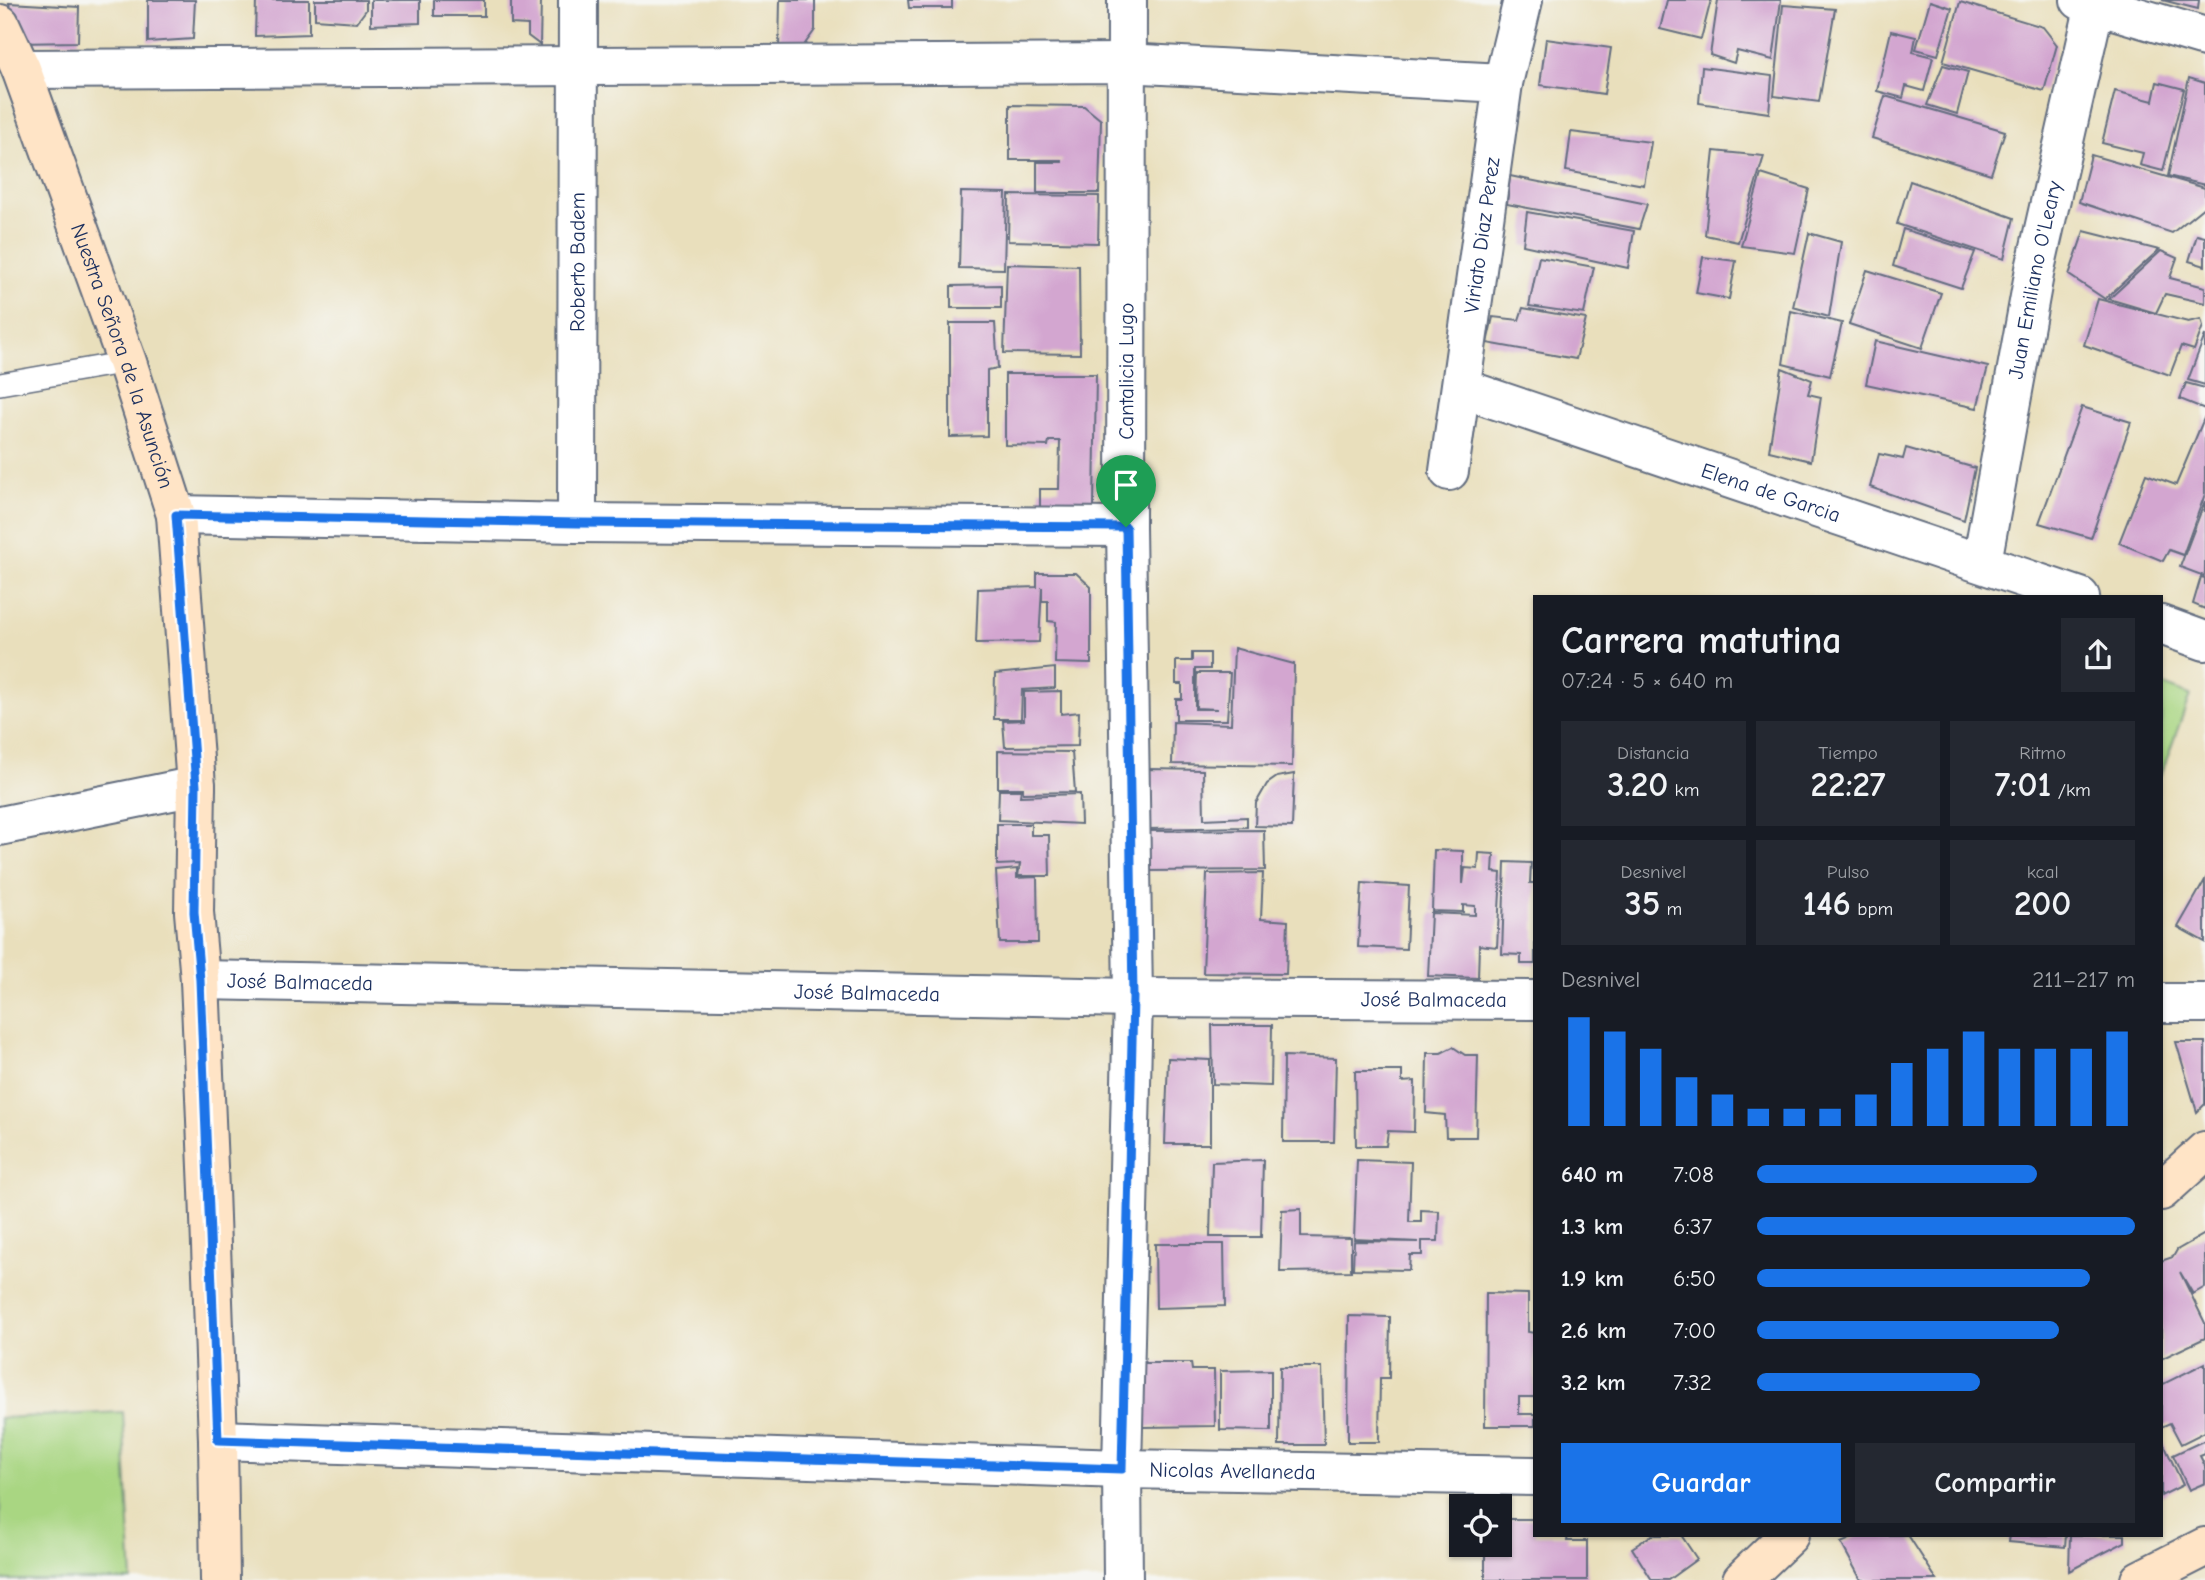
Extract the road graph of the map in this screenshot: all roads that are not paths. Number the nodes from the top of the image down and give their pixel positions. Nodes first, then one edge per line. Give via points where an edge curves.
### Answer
1 (578, 0) edge
2 (1127, 0) edge
3 (1522, 0) edge
4 (2090, 1) edge
5 (0, 24) edge
6 (2205, 37) edge
7 (1125, 63) junction
8 (577, 66) junction
9 (21, 69) junction
10 (1503, 83) junction
11 (127, 362) junction
12 (0, 384) edge
13 (1461, 388) junction
14 (1449, 471) dead end
15 (176, 515) junction
16 (577, 523) junction
17 (1126, 527) junction
18 (1982, 562) junction
19 (2074, 595) edge
20 (2163, 626) edge
21 (2205, 641) edge
22 (196, 786) junction
23 (0, 826) edge
24 (200, 980) junction
25 (1133, 998) junction
26 (1533, 1000) edge
27 (2163, 1003) edge
28 (2205, 1003) edge
29 (2205, 1151) edge
30 (2163, 1189) edge
31 (218, 1440) junction
32 (1122, 1469) junction
33 (1533, 1476) edge
34 (1787, 1537) edge
35 (2205, 1546) edge
36 (220, 1580) edge
37 (1123, 1580) edge
38 (1742, 1580) edge
39 (2140, 1580) edge

1 - 8 street, Roberto Badem
2 - 7 street, Cantalicia Lugo
3 - 10 street, Viriato Diaz Perez
4 - 6 street
4 - 18 street, Juan Emiliano O'Leary
5 - 9 street, Nuestra Señora de la Asunción
7 - 8 street
7 - 10 street
7 - 17 street, Cantalicia Lugo
8 - 9 street
8 - 16 street, Roberto Badem
9 - 11 street, Nuestra Señora de la Asunción
10 - 13 street, Viriato Diaz Perez
11 - 12 lane
11 - 15 street, Nuestra Señora de la Asunción
13 - 14 street, Viriato Diaz Perez
13 - 18 street, Elena de Garcia
15 - 16 street
15 - 22 street, Nuestra Señora de la Asunción
16 - 17 street
17 - 25 street, Cantalicia Lugo
18 - 19 street, Elena de Garcia
20 - 21 street
22 - 23 street
22 - 24 street, Nuestra Señora de la Asunción via 194,912
24 - 25 street, José Balmaceda
24 - 31 street, Nuestra Señora de la Asunción
25 - 26 street, José Balmaceda
25 - 32 street, Cantalicia Lugo
27 - 28 street
29 - 30 street
31 - 32 street, Nicolas Avellaneda
31 - 36 street, Nuestra Señora de la Asunción
32 - 33 street, Nicolas Avellaneda
32 - 37 street, Cantalicia Lugo
34 - 38 street
35 - 39 street

